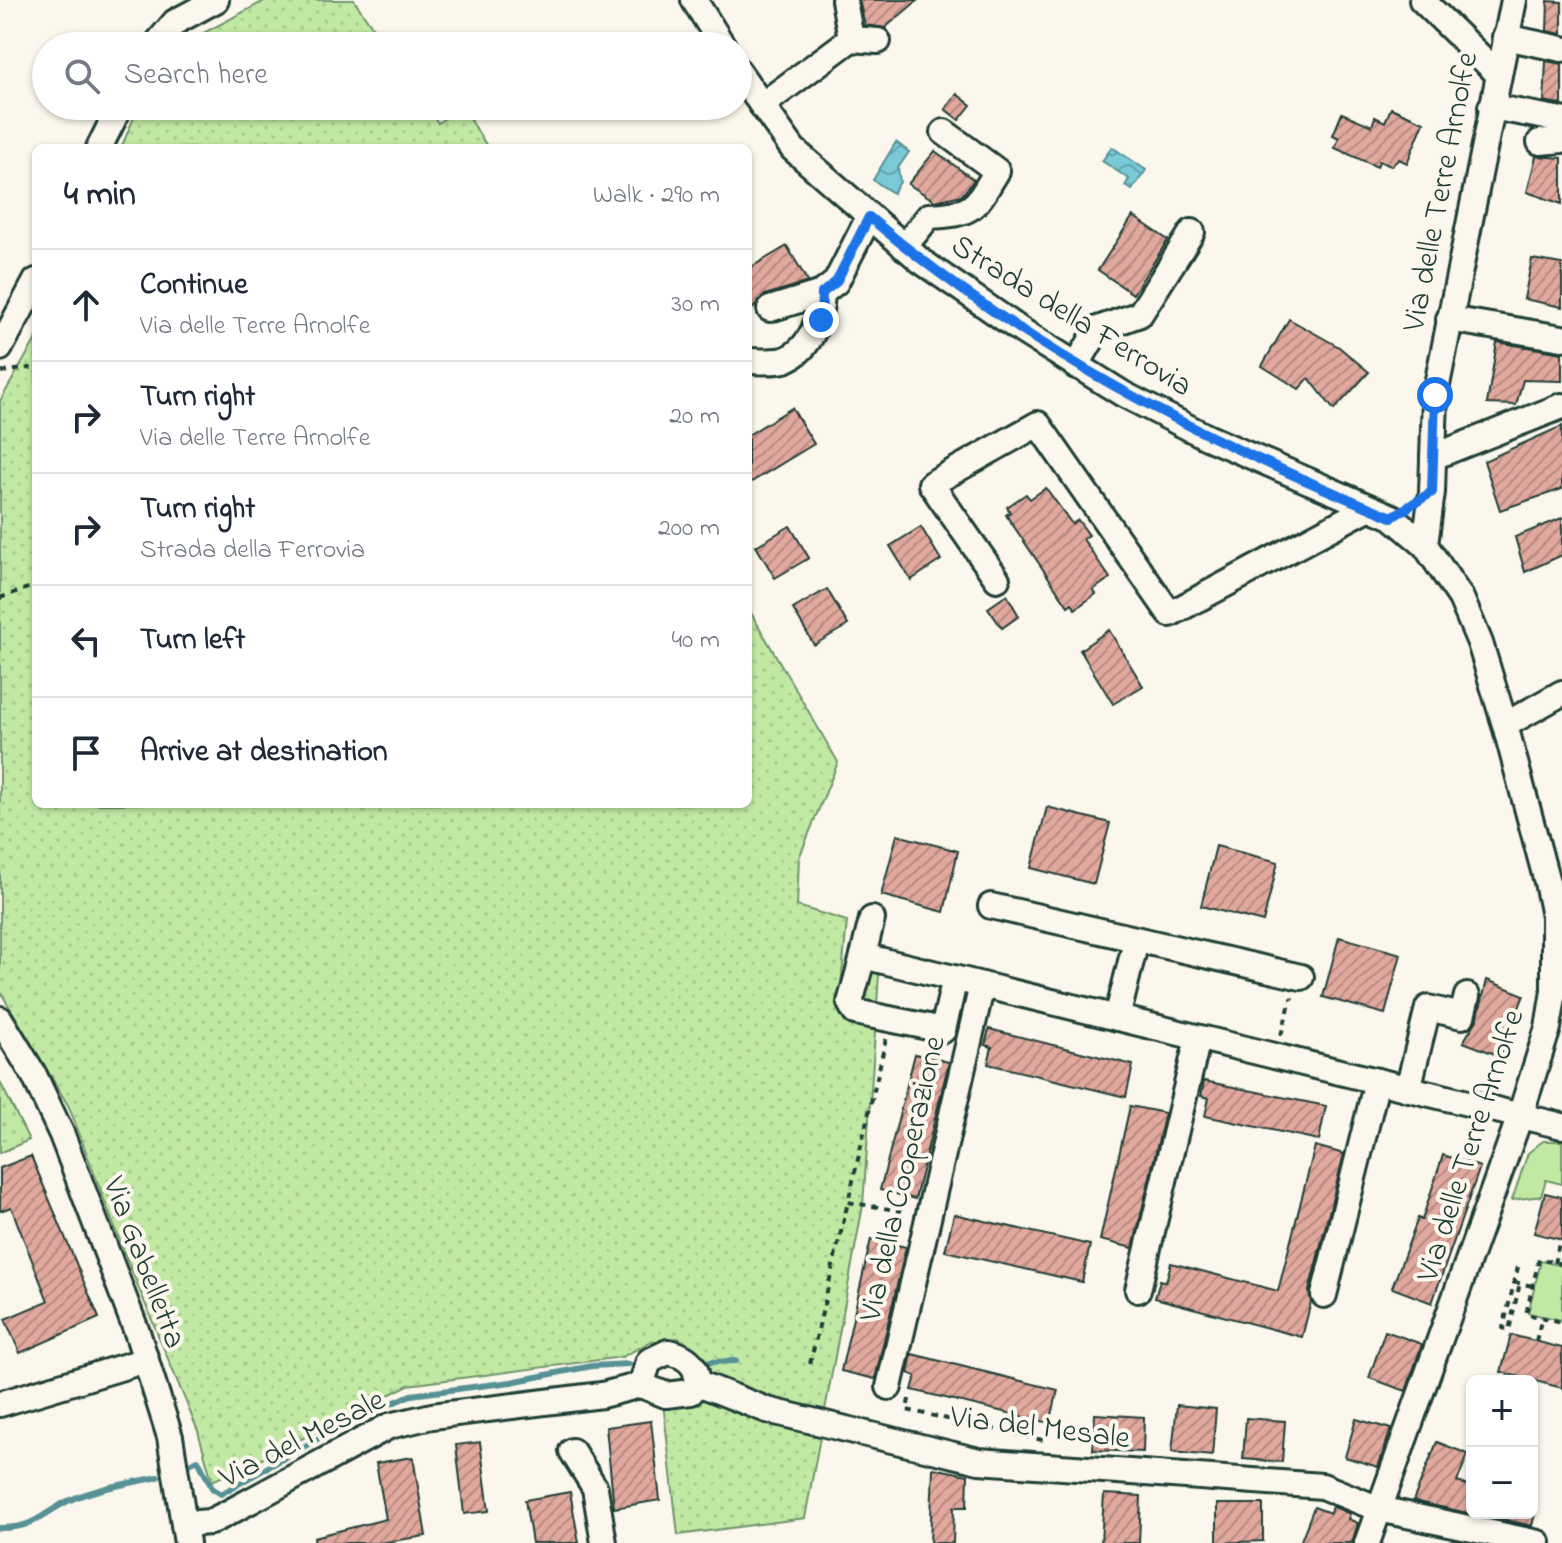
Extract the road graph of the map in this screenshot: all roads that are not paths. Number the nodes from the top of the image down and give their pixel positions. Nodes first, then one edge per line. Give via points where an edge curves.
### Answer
1 (216, 0) edge
2 (694, 0) edge
3 (844, 0) edge
4 (1422, 0) edge
5 (1514, 0) edge
6 (167, 32) edge
7 (714, 32) edge
8 (1505, 37) junction
9 (851, 39) junction
10 (878, 41) dead end
11 (1562, 49) edge
12 (1497, 73) junction
13 (752, 91) edge
14 (762, 105) junction
15 (1491, 107) junction
16 (113, 120) edge
17 (1562, 120) edge
18 (944, 132) dead end
19 (101, 144) edge
20 (869, 217) junction
21 (1192, 232) dead end
22 (904, 247) junction
23 (32, 288) edge
24 (822, 293) junction
25 (770, 309) dead end
26 (1449, 319) junction
27 (1562, 338) edge
28 (0, 348) edge
29 (752, 361) edge
30 (1076, 366) junction
31 (1562, 406) edge
32 (1433, 457) junction
33 (1432, 492) junction
34 (1368, 508) junction
35 (1392, 517) junction
36 (1425, 545) junction
37 (997, 579) dead end
38 (1562, 693) edge
39 (1505, 725) junction
40 (991, 906) dead end
41 (872, 919) dead end
42 (1136, 941) junction
43 (863, 956) junction
44 (1299, 977) road end
45 (955, 978) junction
46 (982, 985) junction
47 (1558, 992) edge
48 (1467, 996) dead end
49 (1117, 1018) junction
50 (0, 1019) edge
51 (1198, 1038) junction
52 (1377, 1081) junction
53 (1408, 1089) junction
54 (1520, 1116) junction
55 (1562, 1126) edge
56 (1138, 1290) dead end
57 (1324, 1295) dead end
58 (146, 1360) junction
59 (698, 1383) junction
60 (641, 1385) junction
61 (889, 1387) road end
62 (0, 1404) edge
63 (572, 1451) dead end
64 (1379, 1509) junction
65 (186, 1534) edge
66 (1523, 1541) edge
67 (604, 1543) edge
68 (1367, 1543) edge

1 - 6 street
2 - 7 street
3 - 9 street
4 - 12 street
5 - 8 street, Via delle Terre Arnolfe
8 - 11 street
8 - 12 street, Via delle Terre Arnolfe
9 - 10 street
9 - 14 street
12 - 15 street, Via delle Terre Arnolfe
13 - 14 street, Strada della Ferrovia
14 - 20 street, Strada della Ferrovia via 793,149
15 - 17 street
15 - 26 street, Via delle Terre Arnolfe
16 - 19 street
18 - 22 street via 997,171 965,215 929,216
20 - 22 street, Strada della Ferrovia
20 - 24 street via 836,282
21 - 30 street via 1140,314 1098,329
22 - 30 street, Strada della Ferrovia
23 - 28 street
24 - 25 street
24 - 29 street via 821,320 803,345 786,360
26 - 27 street
26 - 32 street, Via delle Terre Arnolfe via 1435,395
30 - 34 street, Strada della Ferrovia via 1207,437
31 - 32 street
32 - 33 street, Via delle Terre Arnolfe
33 - 35 street
33 - 36 street, Via delle Terre Arnolfe
34 - 35 street, Strada della Ferrovia
34 - 37 street via 1170,614 1038,424 931,484
35 - 36 street, Strada della Ferrovia
36 - 39 street, Via delle Terre Arnolfe via 1461,598
38 - 39 street
39 - 47 street, Via delle Terre Arnolfe via 1554,916
40 - 42 street
41 - 43 street, Via della Cooperazione
42 - 44 street
42 - 49 street
43 - 45 street
43 - 45 street, Via della Cooperazione via 850,1003 855,1012 943,1030
45 - 46 street
46 - 49 street
46 - 61 street, Via della Cooperazione
47 - 54 street, Via delle Terre Arnolfe
48 - 53 street via 1462,1016 1428,1008
49 - 51 street
50 - 58 street, Via Gabelletta via 62,1135
51 - 52 street
51 - 56 street
52 - 53 street
52 - 57 street
53 - 54 street
54 - 55 street
54 - 64 street, Via delle Terre Arnolfe
58 - 62 street
58 - 65 street, Via Gabelletta via 170,1437
59 - 60 street, Via del Mesale via 680,1395
59 - 60 street via 687,1358 668,1352 649,1361
59 - 64 street, Via del Mesale via 767,1410 979,1461 1322,1486
60 - 65 street, Via del Mesale via 389,1426
63 - 67 street via 595,1488
64 - 66 street, Via del Mesale
64 - 68 street, Via delle Terre Arnolfe

